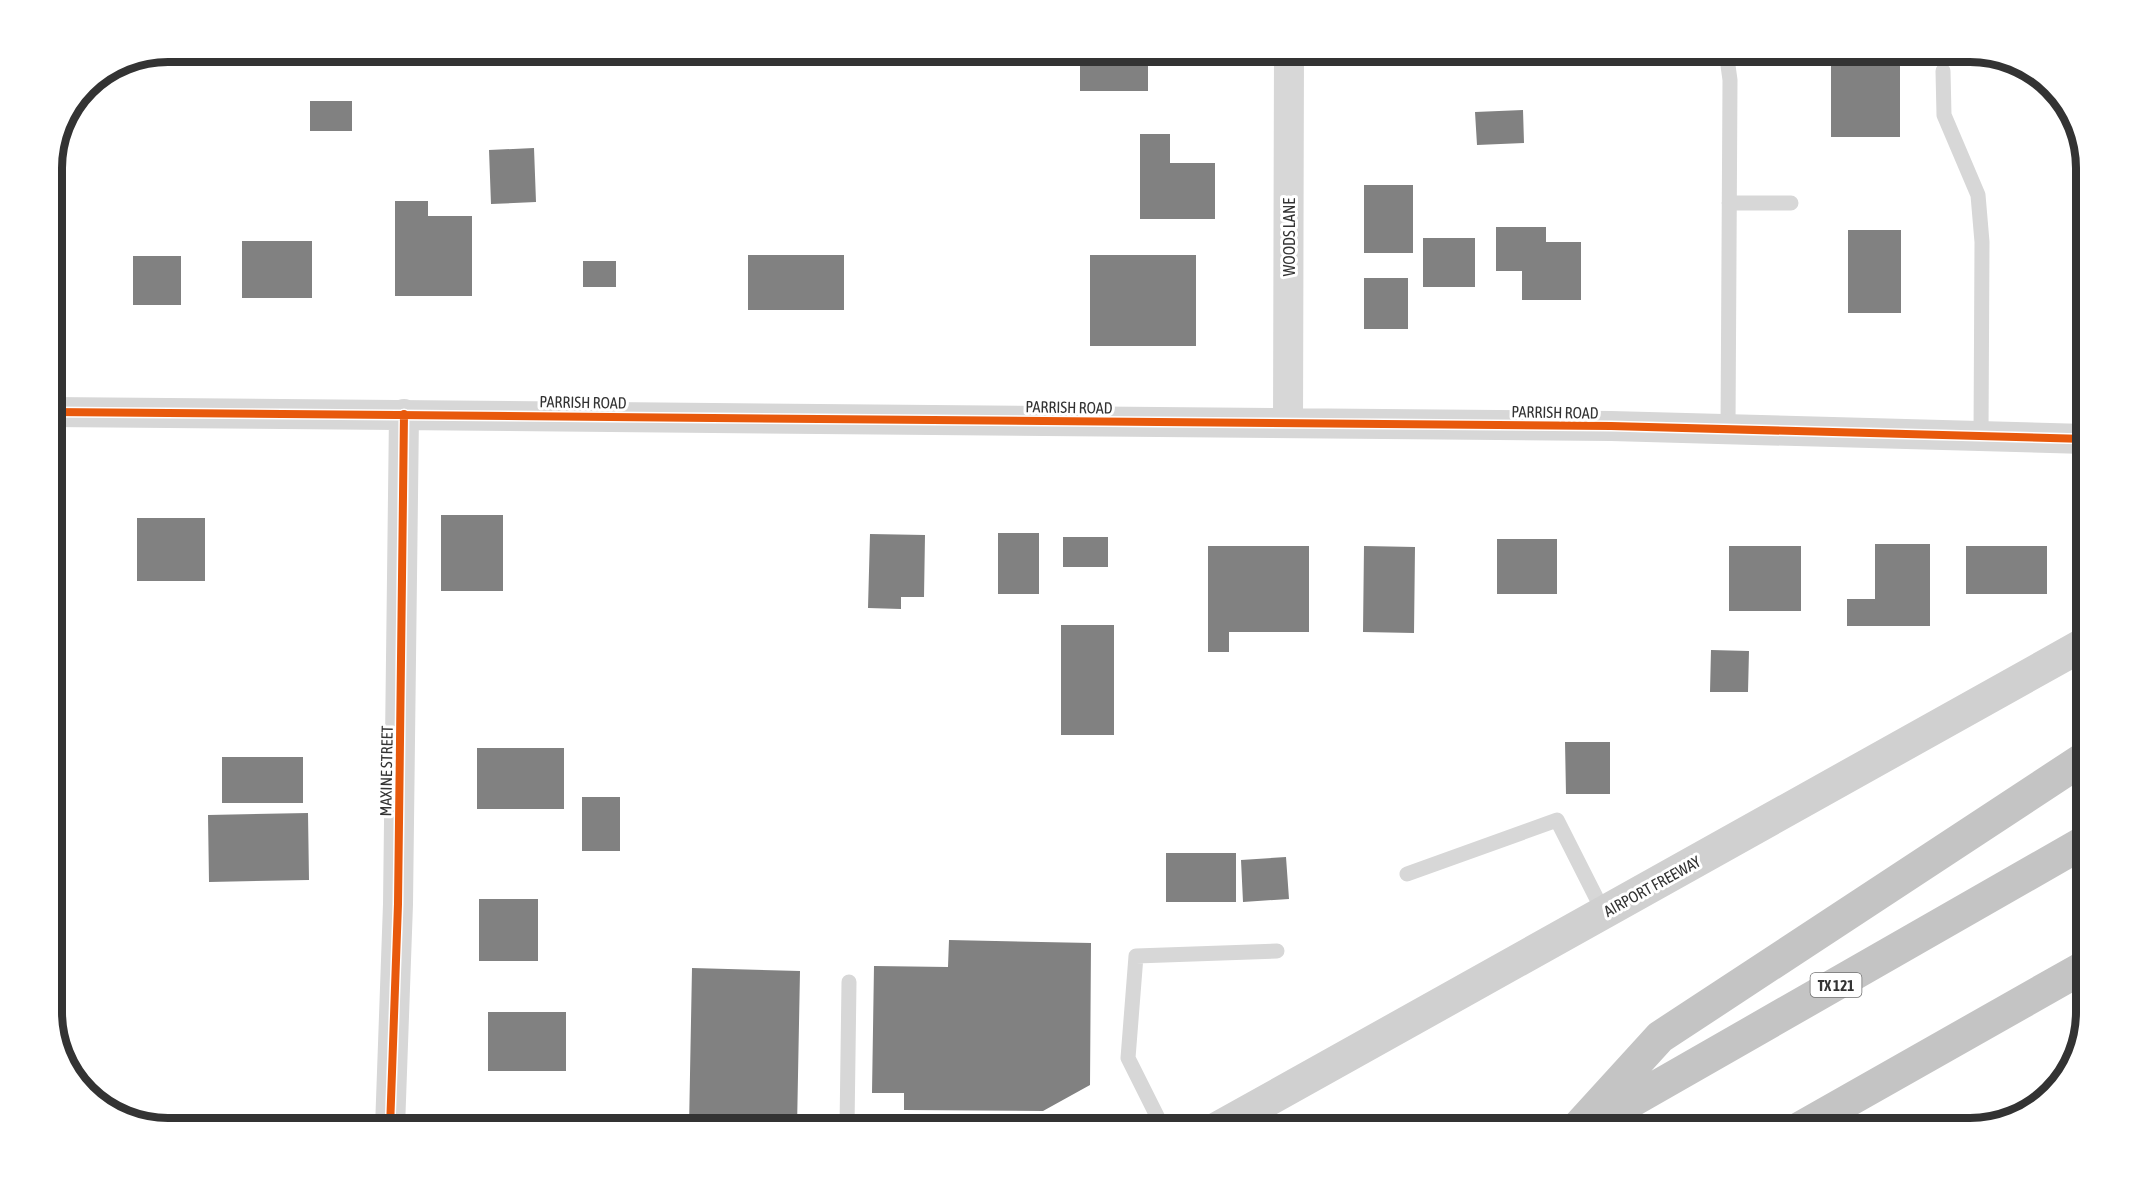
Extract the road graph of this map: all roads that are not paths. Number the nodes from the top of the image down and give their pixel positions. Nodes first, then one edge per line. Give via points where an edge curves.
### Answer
1 (1289, 62) edge
2 (1728, 62) edge
3 (1943, 71) dead end
4 (1730, 203) junction
5 (1791, 203) dead end
6 (62, 412) edge
7 (404, 414) junction
8 (1288, 423) junction
9 (1728, 429) junction
10 (1981, 436) junction
11 (2075, 439) edge
12 (2076, 649) edge
13 (2076, 763) edge
14 (2076, 847) edge
15 (1407, 874) dead end
16 (1605, 913) junction
17 (1277, 951) dead end
18 (2076, 972) edge
19 (849, 982) dead end
20 (390, 1118) edge
21 (847, 1118) edge
22 (1158, 1118) edge
23 (1236, 1118) edge
24 (1586, 1118) edge
25 (1602, 1118) edge
26 (1818, 1118) edge

1 - 8 street, WOODS LANE
2 - 4 lane
3 - 10 lane via 1944,115 1978,195 1982,242
4 - 5 lane
4 - 9 lane
6 - 7 street, PARRISH ROAD
7 - 8 street, PARRISH ROAD
7 - 20 street, MAXINE STREET via 398,904
8 - 9 street, PARRISH ROAD
9 - 10 street, PARRISH ROAD
10 - 11 street, PARRISH ROAD
12 - 16 main road, AIRPORT FREEWAY
13 - 24 highway via 1660,1038
14 - 25 highway, TX 121
15 - 16 lane via 1557,820
16 - 23 main road, AIRPORT FREEWAY
17 - 22 lane via 1136,956 1128,1058
18 - 26 highway
19 - 21 lane

